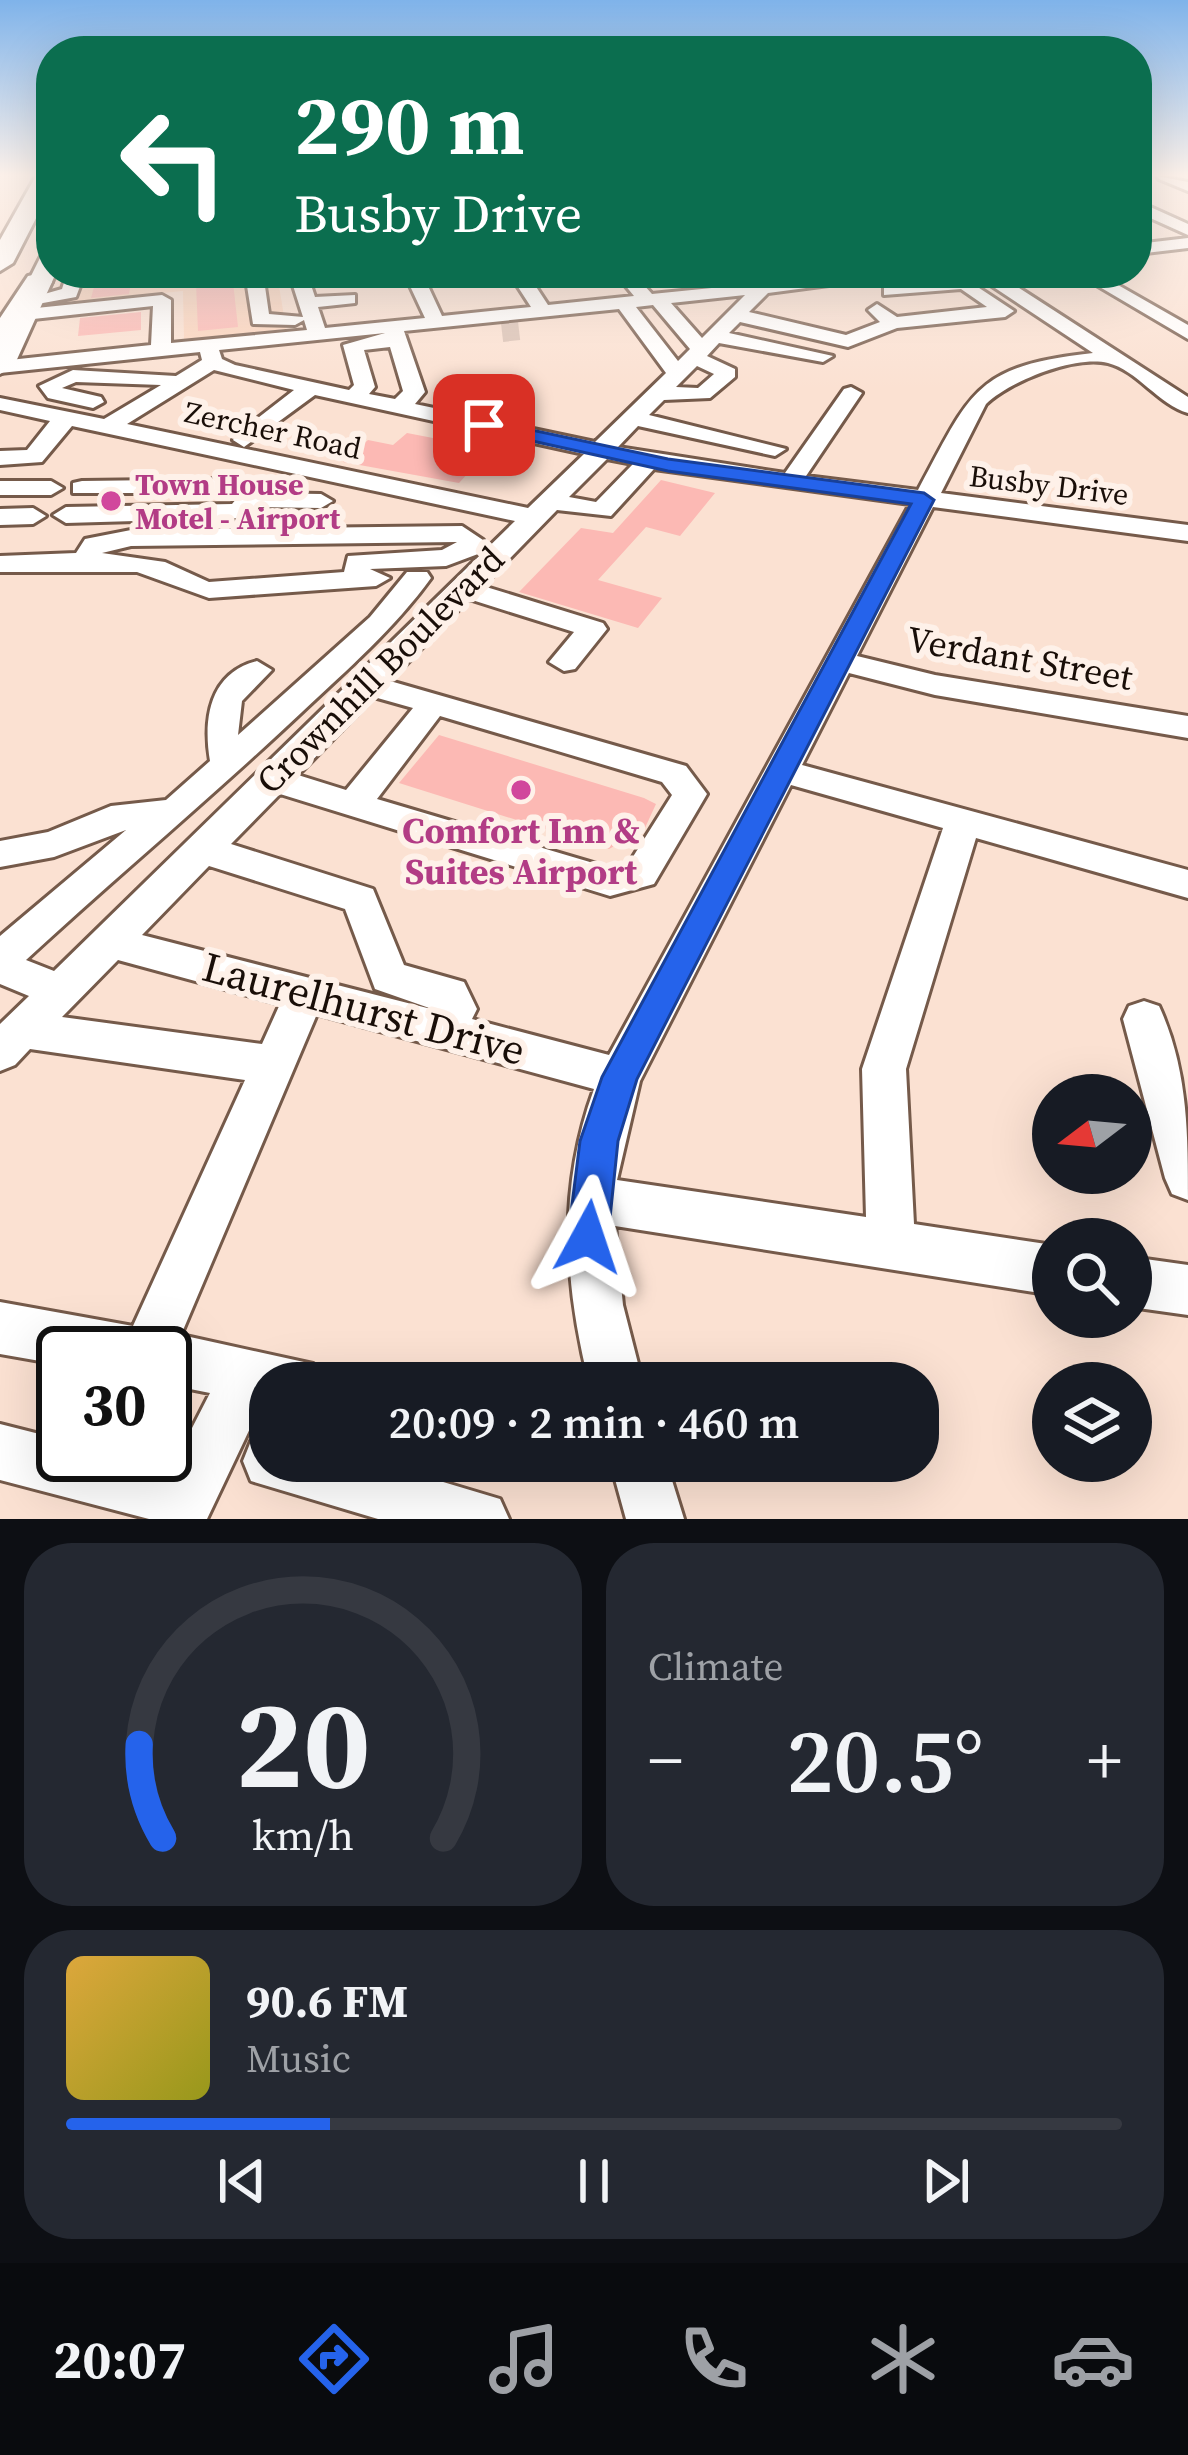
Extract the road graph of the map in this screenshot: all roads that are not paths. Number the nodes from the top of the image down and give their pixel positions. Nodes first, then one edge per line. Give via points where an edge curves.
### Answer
1 (1152, 251) edge
2 (1188, 267) edge
3 (36, 288) edge
4 (72, 288) edge
5 (256, 288) edge
6 (420, 288) edge
7 (528, 288) edge
8 (640, 288) edge
9 (754, 288) edge
10 (779, 288) edge
11 (853, 288) edge
12 (972, 288) edge
13 (1007, 288) edge
14 (1111, 288) edge
15 (757, 290) junction
16 (346, 291) dead end
17 (653, 300) junction
18 (624, 303) junction
19 (596, 306) junction
20 (303, 309) edge
21 (543, 311) junction
22 (736, 314) junction
23 (436, 322) junction
24 (893, 323) junction
25 (70, 327) junction
26 (1188, 333) edge
27 (396, 337) junction
28 (0, 340) edge
29 (158, 345) junction
30 (211, 354) junction
31 (696, 354) junction
32 (1111, 357) junction
33 (843, 360) dead end
34 (0, 366) edge
35 (312, 387) junction
36 (656, 393) junction
37 (851, 393) dead end
38 (354, 396) junction
39 (0, 404) edge
40 (1188, 407) edge
41 (411, 409) junction
42 (632, 418) junction
43 (90, 421) junction
44 (226, 445) junction
45 (775, 449) dead end
46 (598, 450) junction
47 (0, 458) edge
48 (649, 461) junction
49 (790, 482) junction
50 (0, 488) edge
51 (51, 488) dead end
52 (82, 488) dead end
53 (251, 500) junction
54 (924, 500) junction
55 (321, 501) dead end
56 (542, 509) junction
57 (66, 515) dead end
58 (33, 516) dead end
59 (0, 517) edge
60 (1188, 533) edge
61 (227, 537) junction
62 (82, 563) junction
63 (0, 564) edge
64 (357, 570) junction
65 (417, 578) junction
66 (463, 587) junction
67 (839, 661) junction
68 (564, 662) dead end
69 (257, 670) dead end
70 (365, 684) junction
71 (433, 704) junction
72 (1188, 728) edge
73 (226, 761) junction
74 (782, 771) junction
75 (270, 778) junction
76 (355, 803) junction
77 (176, 811) junction
78 (962, 825) junction
79 (210, 839) junction
80 (0, 854) edge
81 (1188, 884) edge
82 (107, 941) junction
83 (0, 964) edge
84 (59, 991) junction
85 (306, 992) junction
86 (1144, 1019) dead end
87 (446, 1029) junction
88 (11, 1041) edge
89 (274, 1065) junction
90 (620, 1077) junction
91 (1188, 1178) edge
92 (590, 1199) junction
93 (891, 1245) junction
94 (1032, 1267) edge
95 (1152, 1285) edge
96 (1188, 1290) edge
97 (154, 1326) edge
98 (0, 1328) edge
99 (36, 1334) edge
100 (611, 1362) edge
101 (192, 1363) edge
102 (249, 1374) edge
103 (249, 1403) edge
104 (213, 1445) junction
105 (0, 1452) edge
106 (249, 1455) edge
107 (347, 1482) edge
108 (644, 1482) edge
109 (182, 1509) edge
110 (481, 1519) edge
111 (655, 1519) edge

1 - 2 street
3 - 4 street
3 - 25 street
3 - 28 highway
3 - 34 main road
5 - 20 street via 260,320
6 - 23 street
7 - 21 street
8 - 17 street
9 - 15 street
10 - 15 street
11 - 24 street
12 - 24 street via 1006,310
13 - 32 street
14 - 26 street
15 - 17 street
15 - 22 street, Crownhill Boulevard
16 - 20 street
17 - 18 street
17 - 31 street
18 - 19 street
18 - 31 street
19 - 21 street
19 - 27 street via 603,321
20 - 27 street
20 - 30 street
21 - 23 street
22 - 24 street via 848,341
22 - 31 street, Crownhill Boulevard
23 - 27 street
25 - 29 street
25 - 29 street via 162,300
27 - 38 street via 353,345 365,387
27 - 41 street
29 - 30 street
29 - 34 street
29 - 43 street via 157,377 73,376 49,386 110,406
30 - 35 street, Busby Drive
30 - 43 street
31 - 33 street
31 - 36 street, Crownhill Boulevard
31 - 36 street via 728,373 704,394
32 - 40 street
32 - 54 street via 996,381
35 - 38 street, Busby Drive
35 - 44 street
36 - 42 street, Crownhill Boulevard
37 - 49 street
38 - 41 street, Busby Drive
39 - 43 street, Zercher Road
41 - 46 street, Busby Drive
42 - 45 street
42 - 46 street, Crownhill Boulevard
43 - 44 street, Zercher Road
43 - 47 street via 56,427 34,457
44 - 56 street, Zercher Road
46 - 48 street, Busby Drive
46 - 56 street, Crownhill Boulevard
48 - 49 street, Busby Drive
48 - 56 street, Zercher Road via 602,511
49 - 54 street, Busby Drive
50 - 51 street
52 - 53 street via 237,486
53 - 55 street
53 - 57 street via 239,511
54 - 60 street, Busby Drive
54 - 67 street
56 - 66 street, Crownhill Boulevard
58 - 59 street
61 - 62 street via 106,540
61 - 64 street via 222,551 232,557
61 - 64 street via 470,540 460,555
62 - 63 street
62 - 64 street via 159,568 209,590
64 - 65 street
65 - 66 street
65 - 73 street via 380,623
66 - 68 street via 593,629
66 - 70 street, Crownhill Boulevard
67 - 72 street, Verdant Street
67 - 74 street
69 - 73 street via 231,689 218,720
70 - 71 street
70 - 75 street, Crownhill Boulevard
71 - 76 street
71 - 76 street via 674,774 689,794 641,874 610,882
73 - 77 street
74 - 78 street
74 - 90 street
75 - 76 street
75 - 79 street, Crownhill Boulevard
77 - 79 street
77 - 80 street via 111,819 54,844
77 - 83 street
78 - 81 street
78 - 93 street via 884,1069
79 - 82 street, Crownhill Boulevard
79 - 87 street via 360,899 389,977 451,994 456,1009
82 - 84 street, Crownhill Boulevard
82 - 85 street, Laurelhurst Drive
83 - 84 street
84 - 88 street, Crownhill Boulevard
85 - 87 street, Laurelhurst Drive
85 - 89 street
86 - 91 street
87 - 90 street, Laurelhurst Drive
88 - 89 street
89 - 97 street
90 - 92 street
92 - 93 street
92 - 100 street via 591,1279
93 - 94 street
95 - 96 street
98 - 99 street
101 - 102 street
103 - 104 street
104 - 106 street
104 - 109 street
105 - 109 street
107 - 110 street
108 - 111 street

